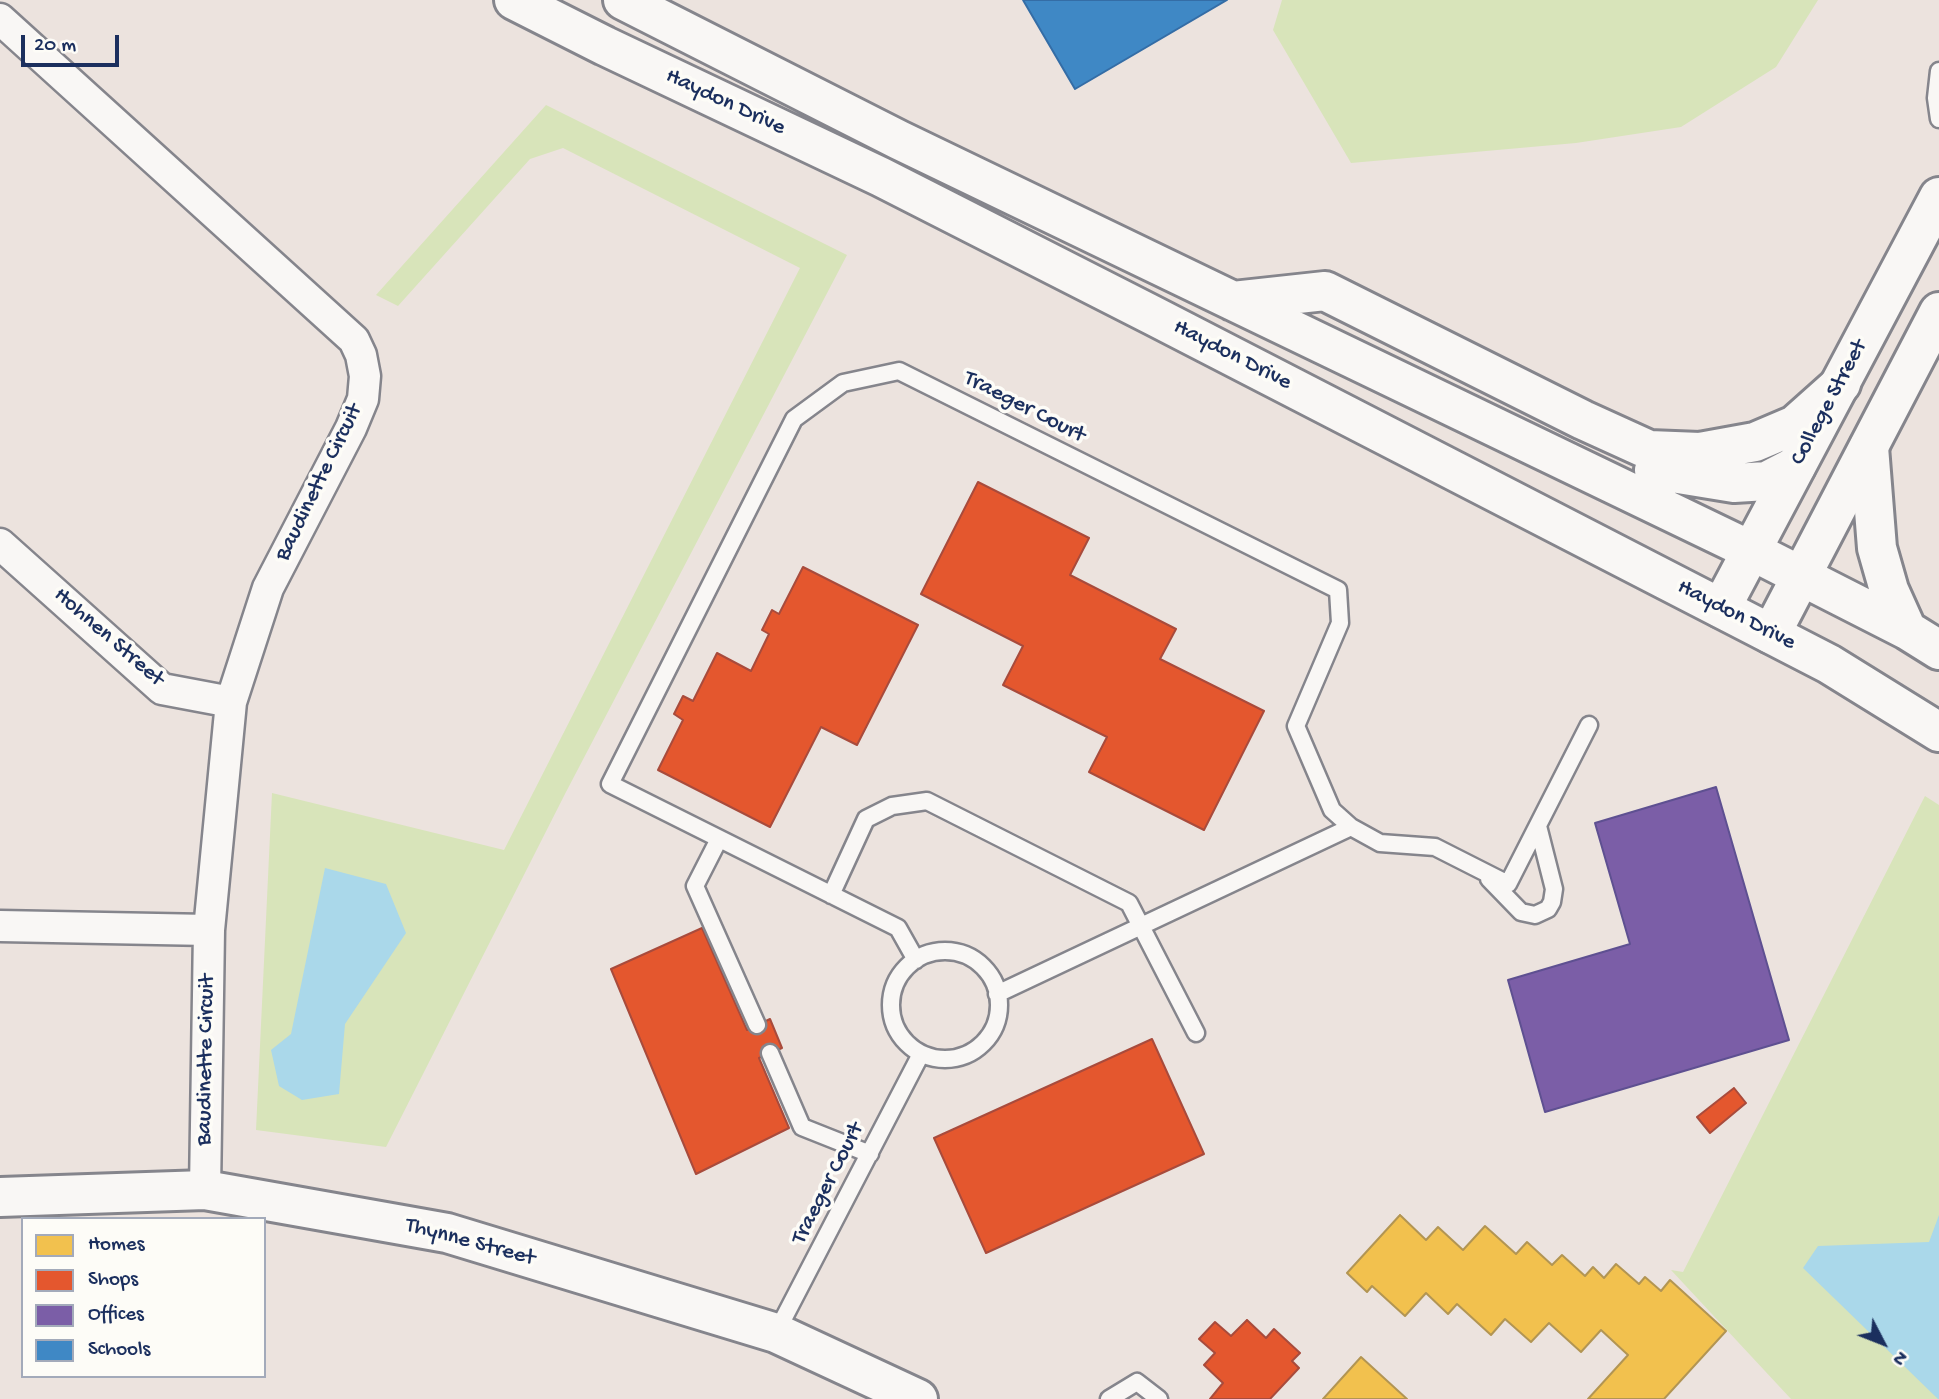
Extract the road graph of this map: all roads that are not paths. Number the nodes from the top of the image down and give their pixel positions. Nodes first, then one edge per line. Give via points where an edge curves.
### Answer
1 (514, 0) edge
2 (623, 0) edge
3 (0, 19) edge
4 (1939, 71) edge
5 (1939, 120) edge
6 (1939, 197) edge
7 (1233, 301) junction
8 (1939, 312) edge
9 (1384, 374) junction
10 (1841, 384) junction
11 (1869, 447) junction
12 (1796, 466) junction
13 (0, 544) edge
14 (1752, 551) junction
15 (1801, 576) junction
16 (1721, 608) junction
17 (1907, 630) junction
18 (1771, 634) junction
19 (1939, 650) edge
20 (231, 702) junction
21 (1589, 725) dead end
22 (1939, 732) edge
23 (1538, 825) junction
24 (1351, 827) junction
25 (719, 839) junction
26 (1480, 870) junction
27 (831, 895) junction
28 (0, 926) edge
29 (1141, 927) junction
30 (209, 930) junction
31 (915, 960) junction
32 (997, 994) junction
33 (757, 1025) dead end
34 (1196, 1033) dead end
35 (770, 1053) dead end
36 (921, 1054) junction
37 (870, 1154) junction
38 (205, 1190) junction
39 (0, 1197) edge
40 (776, 1333) junction
41 (918, 1399) edge
42 (1109, 1399) edge
43 (1159, 1399) edge

1 - 16 main road, Haydon Drive via 881,177
2 - 7 main road, Haydon Drive
3 - 20 street, Baudinette Circuit via 354,340 361,355 363,400 268,588
4 - 5 lane
6 - 10 main road, College Street
7 - 9 main road, Haydon Drive
7 - 10 main road via 1325,291 1649,450 1700,452 1755,442 1795,425
8 - 11 main road
9 - 12 main road via 1454,373 1648,469 1734,483 1767,481
9 - 14 main road, Haydon Drive
10 - 12 main road, College Street
11 - 15 main road
11 - 17 main road via 1877,548
12 - 14 main road, College Street
13 - 20 street, Hohnen Street via 162,689
14 - 15 main road, Haydon Drive
14 - 16 main road, College Street
15 - 17 main road, Haydon Drive
15 - 18 main road
16 - 18 main road, Haydon Drive
17 - 19 main road, Haydon Drive
18 - 22 main road, Haydon Drive
20 - 30 street, Baudinette Circuit
21 - 23 lane
23 - 26 lane via 1508,884
23 - 26 lane via 1554,889 1548,908 1535,915 1521,912
24 - 25 lane, Traeger Court via 1332,810 1296,726 1340,623 1338,590 898,371 843,383 794,419 610,783
24 - 26 lane via 1380,843 1435,847
24 - 29 lane
25 - 27 lane, Traeger Court
25 - 33 lane via 695,886
27 - 29 lane via 866,819 892,806 927,801 1129,904
27 - 31 lane, Traeger Court via 898,928
28 - 30 street
29 - 32 lane
29 - 34 lane
30 - 38 street, Baudinette Circuit
31 - 32 lane via 940,951 965,956 986,970
31 - 36 lane via 898,978 891,1002 895,1028
32 - 36 lane via 996,1020 973,1052 947,1059
35 - 37 lane via 802,1127
36 - 37 lane, Traeger Court
37 - 40 lane, Traeger Court
38 - 39 main road, Thynne Street
38 - 40 main road, Thynne Street via 447,1233
40 - 41 main road, Thynne Street
42 - 43 lane via 1137,1382

